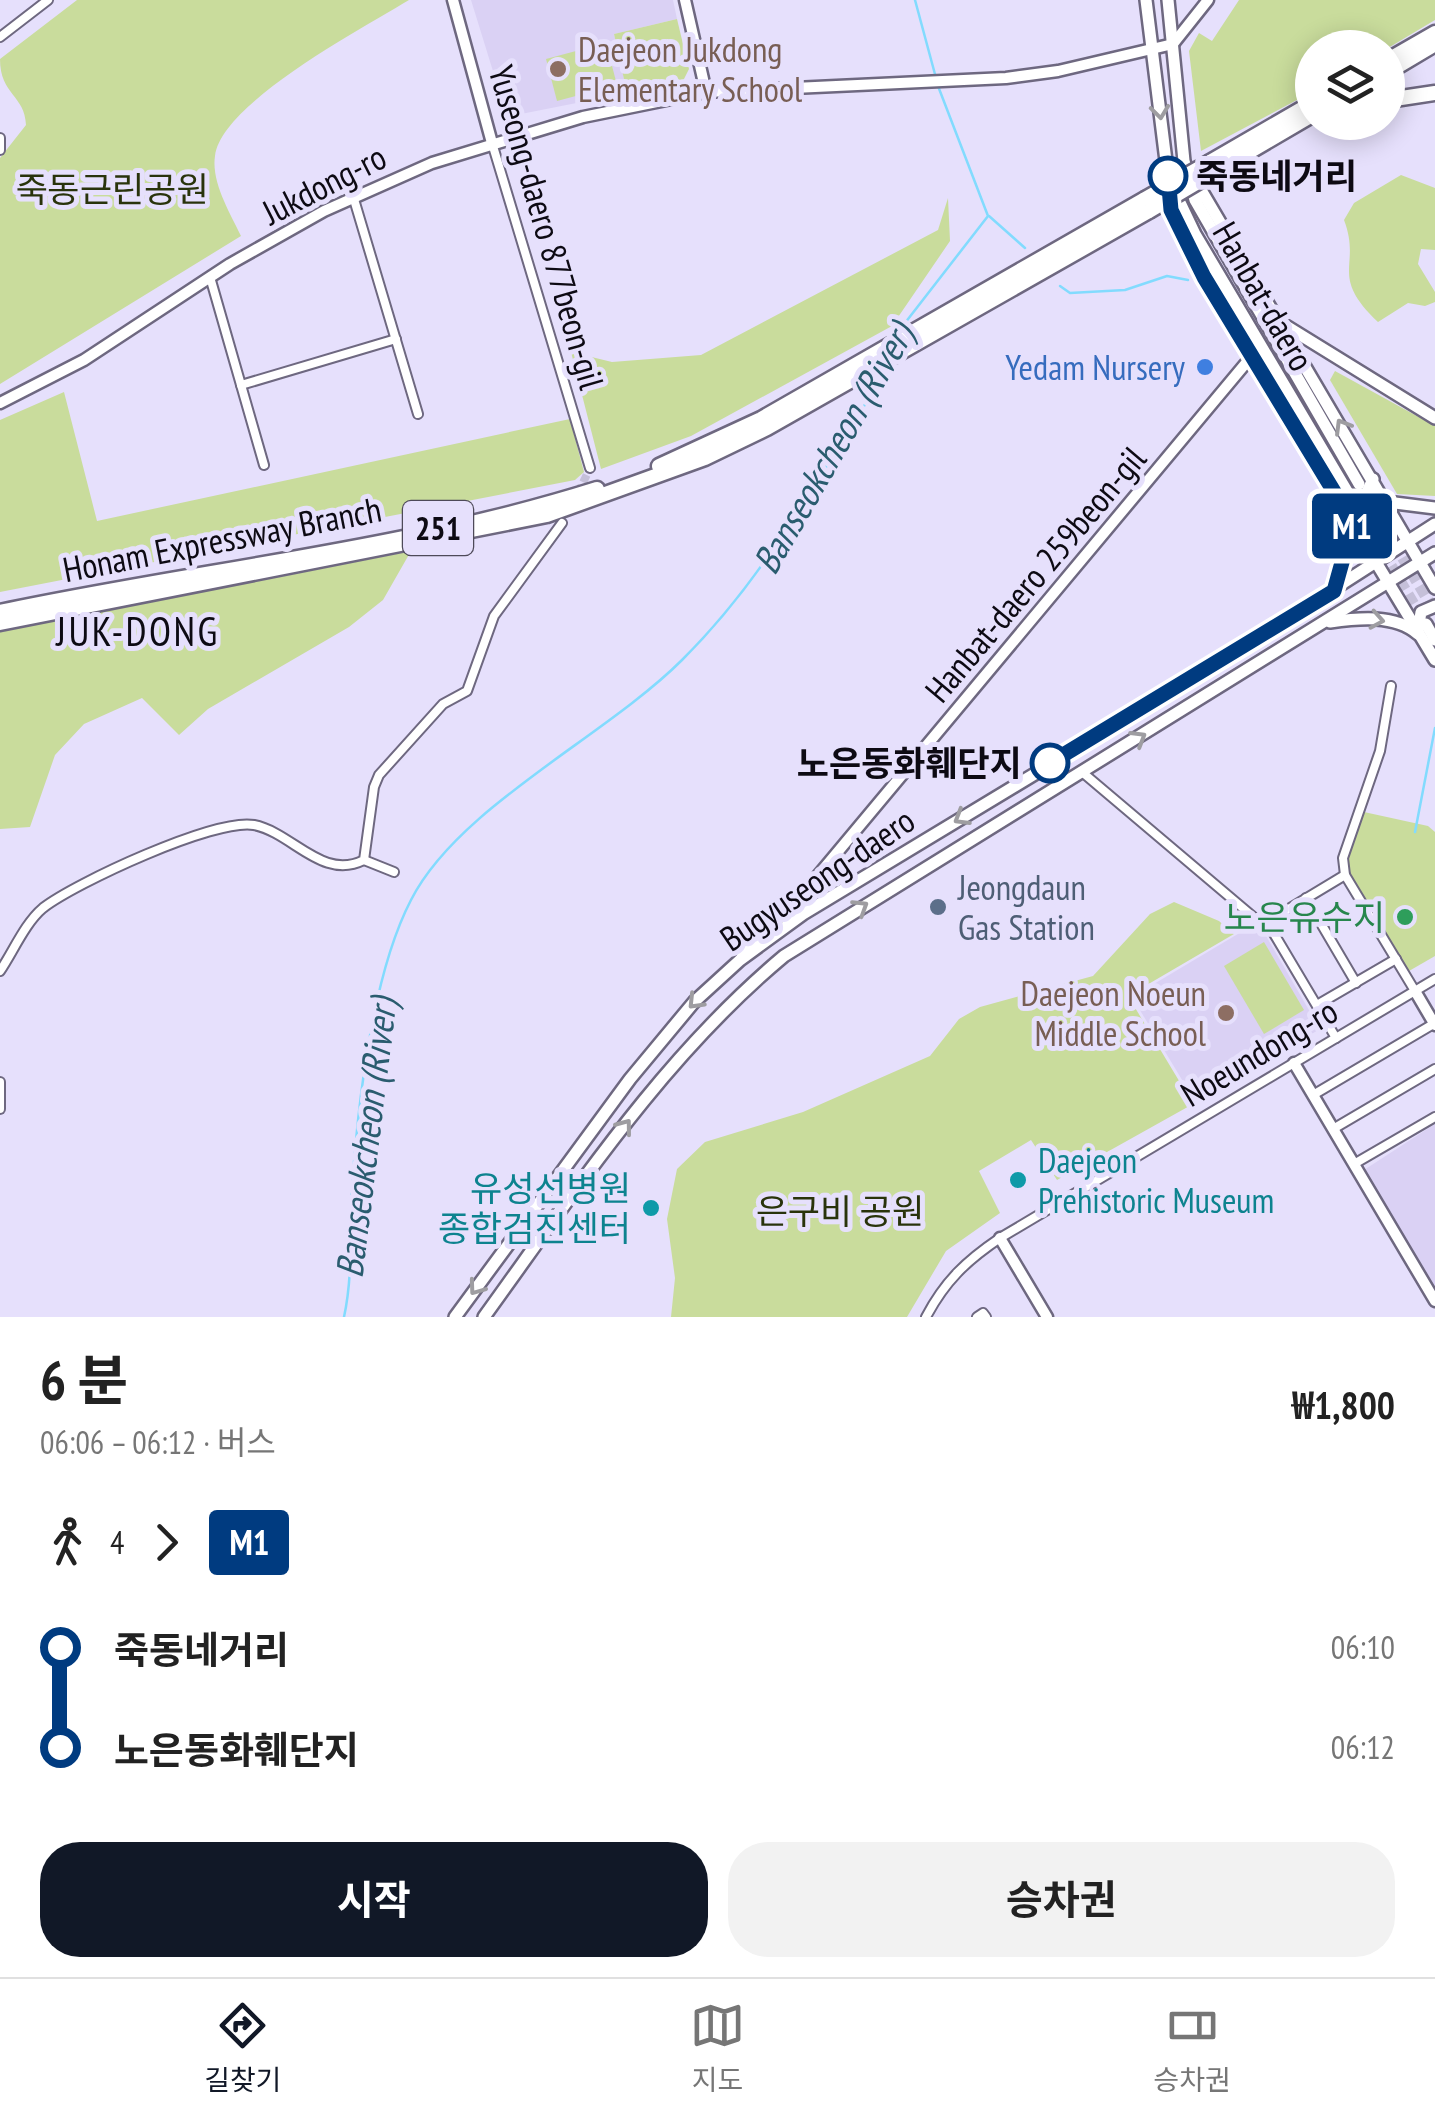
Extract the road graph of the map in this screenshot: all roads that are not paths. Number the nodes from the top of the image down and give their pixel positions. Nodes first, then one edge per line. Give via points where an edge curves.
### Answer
1 (48, 0) edge
2 (453, 0) edge
3 (685, 0) edge
4 (1146, 0) edge
5 (1168, 0) edge
6 (1208, 0) edge
7 (1435, 36) edge
8 (0, 37) edge
9 (1174, 44) junction
10 (1152, 47) junction
11 (1405, 51) edge
12 (1405, 59) edge
13 (706, 92) junction
14 (1435, 94) edge
15 (1405, 98) edge
16 (1295, 115) edge
17 (1295, 126) edge
18 (1295, 131) edge
19 (0, 138) edge
20 (1273, 139) junction
21 (492, 143) junction
22 (0, 150) edge
23 (1184, 161) junction
24 (1212, 168) junction
25 (1168, 176) junction
26 (353, 196) junction
27 (210, 277) junction
28 (1280, 322) junction
29 (396, 339) junction
30 (1255, 360) junction
31 (850, 373) junction
32 (241, 385) junction
33 (0, 403) edge
34 (418, 414) dead end
35 (1435, 418) edge
36 (264, 465) dead end
37 (590, 468) tunnel mouth
38 (1373, 479) junction
39 (1387, 502) junction
40 (1342, 504) junction
41 (1435, 508) edge
42 (1353, 523) junction
43 (562, 524) dead end
44 (1435, 524) edge
45 (1408, 541) junction
46 (1435, 553) edge
47 (1376, 562) junction
48 (1420, 562) junction
49 (1388, 582) junction
50 (1435, 588) edge
51 (1334, 591) junction
52 (1435, 606) edge
53 (0, 612) edge
54 (1326, 622) junction
55 (0, 623) edge
56 (1425, 634) edge
57 (1435, 660) edge
58 (1391, 686) dead end
59 (1082, 772) junction
60 (364, 860) junction
61 (394, 872) dead end
62 (1345, 875) junction
63 (1306, 898) junction
64 (1267, 922) junction
65 (740, 960) junction
66 (1396, 960) junction
67 (0, 971) edge
68 (1435, 979) edge
69 (1356, 983) junction
70 (1415, 991) junction
71 (1317, 1005) junction
72 (1435, 1024) edge
73 (1336, 1038) junction
74 (1294, 1063) junction
75 (1435, 1069) edge
76 (0, 1082) edge
77 (1312, 1095) junction
78 (0, 1110) edge
79 (1435, 1117) edge
80 (1333, 1129) junction
81 (1354, 1164) junction
82 (1000, 1238) junction
83 (1435, 1301) edge
84 (455, 1317) edge
85 (484, 1317) edge
86 (926, 1317) edge
87 (977, 1317) edge
88 (986, 1317) edge
89 (1046, 1317) edge

1 - 8 street
2 - 21 street, Yuseong-daero 877beon-gil
3 - 13 street
4 - 10 main road, Hanbat-daero
5 - 9 main road, Hanbat-daero
6 - 9 street
7 - 11 highway
7 - 12 highway
9 - 10 street, Jukdong-ro
9 - 23 main road, Hanbat-daero
10 - 13 street, Jukdong-ro via 1058,71
10 -> 25 main road, Hanbat-daero
13 - 21 street, Jukdong-ro via 583,116
14 - 15 highway
16 - 24 highway, Honam Expressway Branch / 251
17 - 20 highway, Honam Expressway Branch / 251
18 - 20 highway
19 - 22 street
20 - 24 highway, Honam Expressway Branch / 251
21 - 26 street, Jukdong-ro
21 - 37 street, Yuseong-daero 877beon-gil
23 - 25 main road, Hanbat-daero via 1205,222 1353,488 1195,234
23 - 28 main road
24 - 31 highway, Honam Expressway Branch / 251, bridge
25 - 30 main road via 1180,232
26 - 27 street, Jukdong-ro
26 - 29 street
27 - 32 street
27 - 33 street, Jukdong-ro via 84,360
28 - 35 main road
38 -> 28 main road
29 - 32 street
29 - 34 street
30 - 40 main road
30 - 65 street, Hanbat-daero 259beon-gil
31 - 53 highway, Honam Expressway Branch / 251 via 701,449 541,506
31 - 55 highway, Honam Expressway Branch / 251 via 705,458 547,515
32 - 36 street
38 - 39 main road
38 - 40 main road via 1366,496
39 - 41 main road
39 - 45 main road
40 - 42 main road
42 - 47 main road
42 - 51 main road
43 - 60 street via 494,616 467,691 443,704 386,764 374,787
44 - 45 main road, Bugyuseong-daero
45 - 47 main road, Bugyuseong-daero
45 - 48 main road
46 - 48 main road, Bugyuseong-daero
47 - 49 main road
47 - 51 main road, Bugyuseong-daero
48 - 49 main road, Bugyuseong-daero
48 - 50 main road
49 - 54 main road, Bugyuseong-daero
49 - 56 main road
51 -> 65 main road, Bugyuseong-daero via 804,914
52 - 56 main road via 1421,612
54 -> 56 main road via 1364,617
59 -> 54 main road, Bugyuseong-daero
56 - 57 main road
58 - 62 street via 1380,751 1343,858
59 - 64 street
85 -> 59 main road, Bugyuseong-daero via 682,1051 732,1000 812,938
60 - 61 street
60 - 67 street via 323,862 284,836 252,825 212,830 164,846 46,906
62 - 63 street
62 - 66 street
63 - 64 street
63 - 69 street
64 - 71 street
65 -> 84 main road, Bugyuseong-daero via 694,1002 630,1079
66 - 69 street
66 - 70 street
68 - 70 street, Noeundong-ro
69 - 71 street
70 - 72 street
70 - 73 street, Noeundong-ro
71 - 73 street
72 - 77 street
73 - 74 street, Noeundong-ro
74 - 77 street
74 - 82 street, Noeundong-ro
75 - 80 street
76 - 78 street
77 - 80 street
79 - 81 street
80 - 81 street
81 - 83 street
82 - 86 street, Noeundong-ro via 966,1260
82 - 89 street
87 - 88 street

